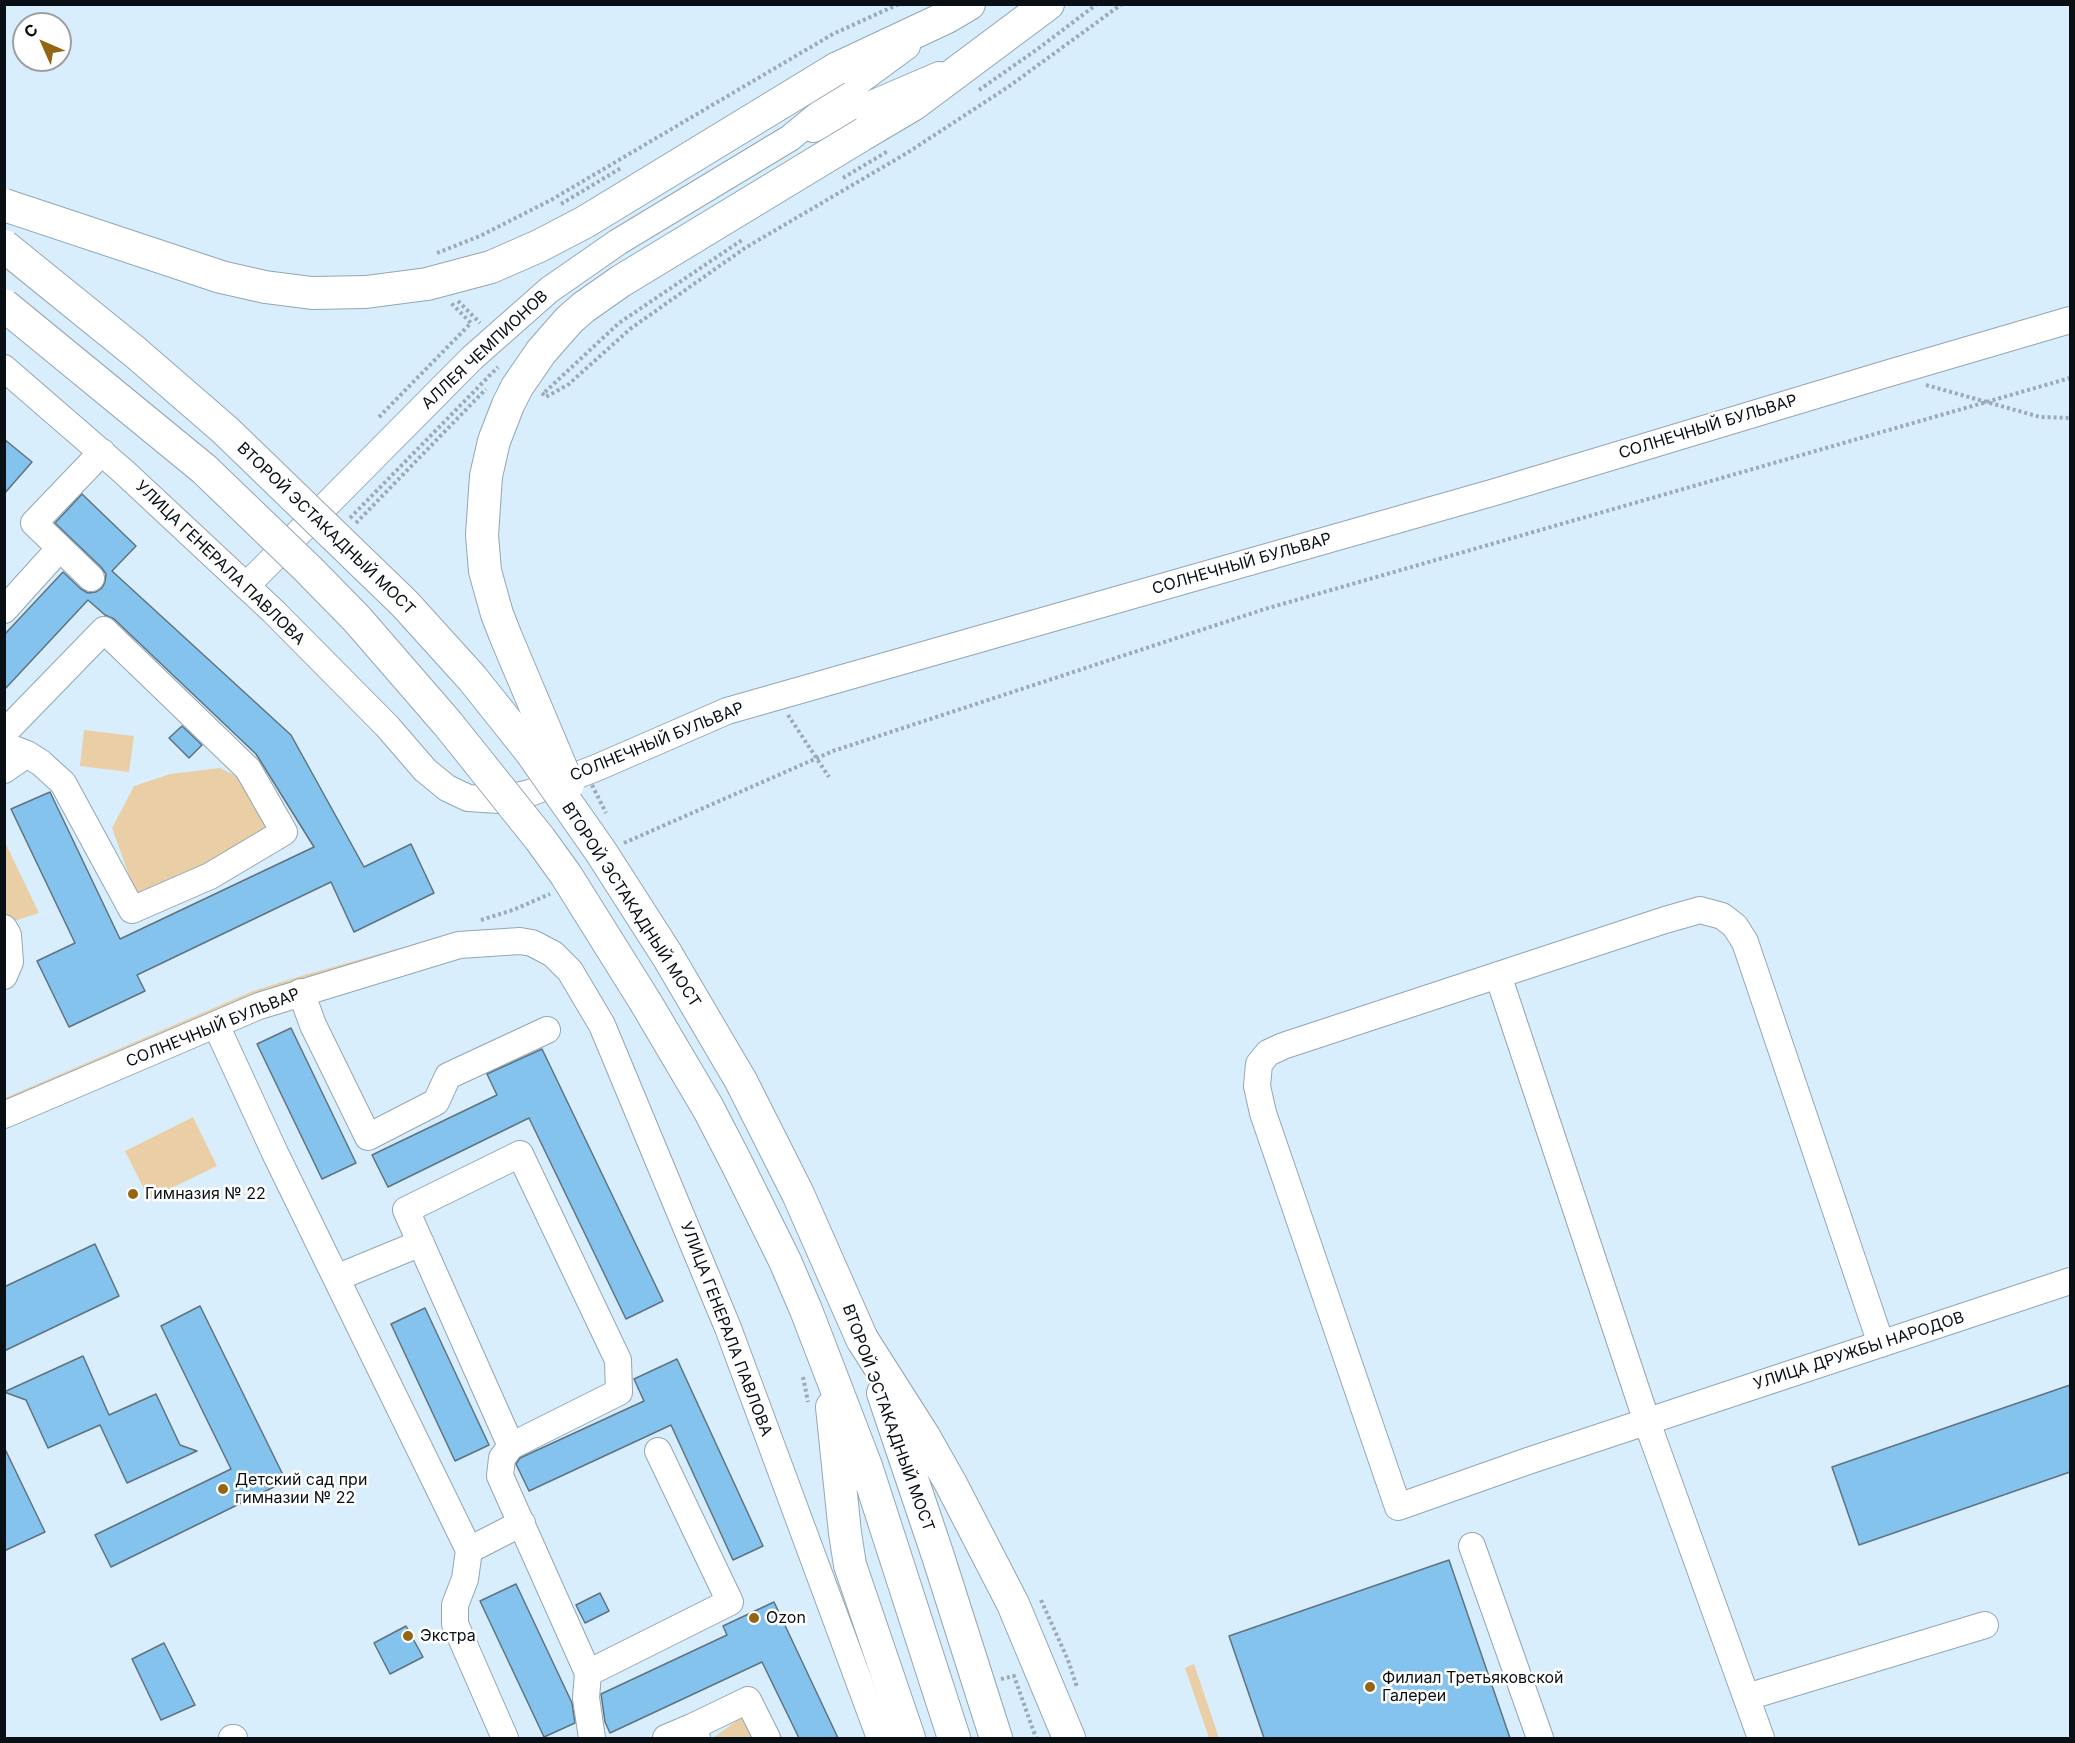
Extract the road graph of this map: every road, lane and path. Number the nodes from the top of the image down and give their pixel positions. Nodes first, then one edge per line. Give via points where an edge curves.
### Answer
1 (1048, 4) edge
2 (1122, 4) edge
3 (958, 11) edge
4 (969, 62) junction
5 (790, 138) junction
6 (4, 205) edge
7 (4, 246) edge
8 (4, 304) edge
9 (2070, 320) edge
10 (504, 362) dead end
11 (4, 368) edge
12 (1886, 374) junction
13 (2070, 378) edge
14 (488, 388) dead end
15 (539, 390) dead end
16 (1988, 403) junction
17 (2070, 418) edge
18 (102, 452) junction
19 (343, 526) dead end
20 (348, 531) dead end
21 (60, 548) junction
22 (91, 578) dead end
23 (246, 586) junction
24 (4, 610) edge
25 (782, 694) junction
26 (4, 733) edge
27 (16, 750) edge
28 (817, 758) junction
29 (4, 770) edge
30 (425, 770) joint
31 (587, 775) dead end
32 (829, 777) dead end
33 (603, 807) dead end
34 (586, 832) junction
35 (619, 846) dead end
36 (558, 890) dead end
37 (479, 921) dead end
38 (4, 928) edge
39 (532, 944) joint
40 (1498, 975) junction
41 (4, 976) edge
42 (301, 992) junction
43 (216, 1025) junction
44 (547, 1030) dead end
45 (4, 1115) edge
46 (421, 1242) junction
47 (336, 1278) junction
48 (2070, 1281) edge
49 (862, 1339) junction
50 (1881, 1344) junction
51 (828, 1364) junction
52 (1647, 1422) junction
53 (511, 1446) junction
54 (658, 1451) dead end
55 (522, 1523) junction
56 (1472, 1546) dead end
57 (469, 1550) junction
58 (1985, 1625) dead end
59 (588, 1673) junction
60 (997, 1680) dead end
61 (1747, 1696) junction
62 (694, 1733) edge
63 (505, 1738) edge
64 (592, 1738) edge
65 (666, 1738) edge
66 (767, 1738) edge
67 (879, 1738) edge
68 (909, 1738) edge
69 (954, 1738) edge
70 (996, 1738) edge
71 (1036, 1738) edge
72 (1069, 1738) edge
73 (1540, 1738) edge
74 (1761, 1738) edge

1 - 4 main road, АЛЛЕЯ ЧЕМПИОНОВ
2 - 15 path via 1008,87 907,153 744,248 630,328 569,384 546,397
3 - 5 street, АЛЛЕЯ ЧЕМПИОНОВ via 858,81
3 - 6 main road, bridge via 836,69 539,246 499,263 427,284 366,292 265,287 211,274
4 - 5 street, АЛЛЕЯ ЧЕМПИОНОВ
4 - 34 main road, bridge via 914,104 584,307 541,352 508,405 486,476 482,527 485,571 497,614
5 - 23 street, АЛЛЕЯ ЧЕМПИОНОВ via 618,242 549,290 472,358
7 - 34 main road, ВТОРОЙ ЭСТАКАДНЫЙ МОСТ, bridge via 225,430 405,604 472,678 531,752
8 - 51 main road, bridge via 204,469 300,561 415,683 512,801 614,949 708,1108 785,1261
9 - 12 street, СОЛНЕЧНЫЙ БУЛЬВАР
10 - 19 path
11 - 18 street, УЛИЦА ГЕНЕРАЛА ПАВЛОВА
12 - 16 path
12 - 25 street, СОЛНЕЧНЫЙ БУЛЬВАР via 1495,492
13 - 16 path
14 - 20 path
16 - 17 path via 2040,417
16 - 28 path via 1265,609
18 - 21 street via 34,523
18 - 23 street, УЛИЦА ГЕНЕРАЛА ПАВЛОВА
21 - 22 street
21 - 24 street
23 - 30 street, УЛИЦА ГЕНЕРАЛА ПАВЛОВА via 387,726
25 - 28 path via 790,720
25 - 30 street, СОЛНЕЧНЫЙ БУЛЬВАР via 727,711 530,793 499,800 468,798 447,788
26 - 27 street via 104,630 248,768 284,832 210,876 132,910 63,783 41,763
27 - 29 street
28 - 32 path
28 - 35 path
31 - 33 path, bridge
34 - 49 main road, ВТОРОЙ ЭСТАКАДНЫЙ МОСТ, bridge via 667,955 741,1081 798,1194
36 - 37 path
38 - 41 street via 10,962
39 - 42 street, СОЛНЕЧНЫЙ БУЛЬВАР via 520,941 459,945
39 - 67 street, УЛИЦА ГЕНЕРАЛА ПАВЛОВА via 553,954 570,971 602,1025 728,1328
40 - 50 street via 1700,910 1722,916 1735,926 1745,942
40 - 52 street
40 - 52 street, УЛИЦА ДРУЖБЫ НАРОДОВ via 1268,1053 1259,1064 1257,1086 1263,1113 1398,1507
42 - 43 street, СОЛНЕЧНЫЙ БУЛЬВАР
42 - 44 street via 368,1137 436,1102 448,1076
43 - 45 street, СОЛНЕЧНЫЙ БУЛЬВАР
43 - 47 street
46 - 47 street
46 - 53 street
46 - 53 street via 406,1210 520,1154 618,1360 619,1392
47 - 57 street
48 - 50 street, УЛИЦА ДРУЖБЫ НАРОДОВ
49 - 70 main road, ВТОРОЙ ЭСТАКАДНЫЙ МОСТ via 935,1545
49 - 72 main road via 956,1494 1013,1604
50 - 52 street, УЛИЦА ДРУЖБЫ НАРОДОВ
51 - 68 main road via 850,1565
51 - 69 main road via 870,1477
52 - 61 street
53 - 55 street via 502,1458 500,1476
54 - 59 street via 730,1602
55 - 57 street
55 - 59 street
56 - 73 street
57 - 63 street via 465,1579 455,1605 455,1624
58 - 61 street
59 - 64 street via 586,1698
60 - 71 path via 1014,1676
61 - 74 street
62 - 65 street
62 - 66 street via 748,1700

